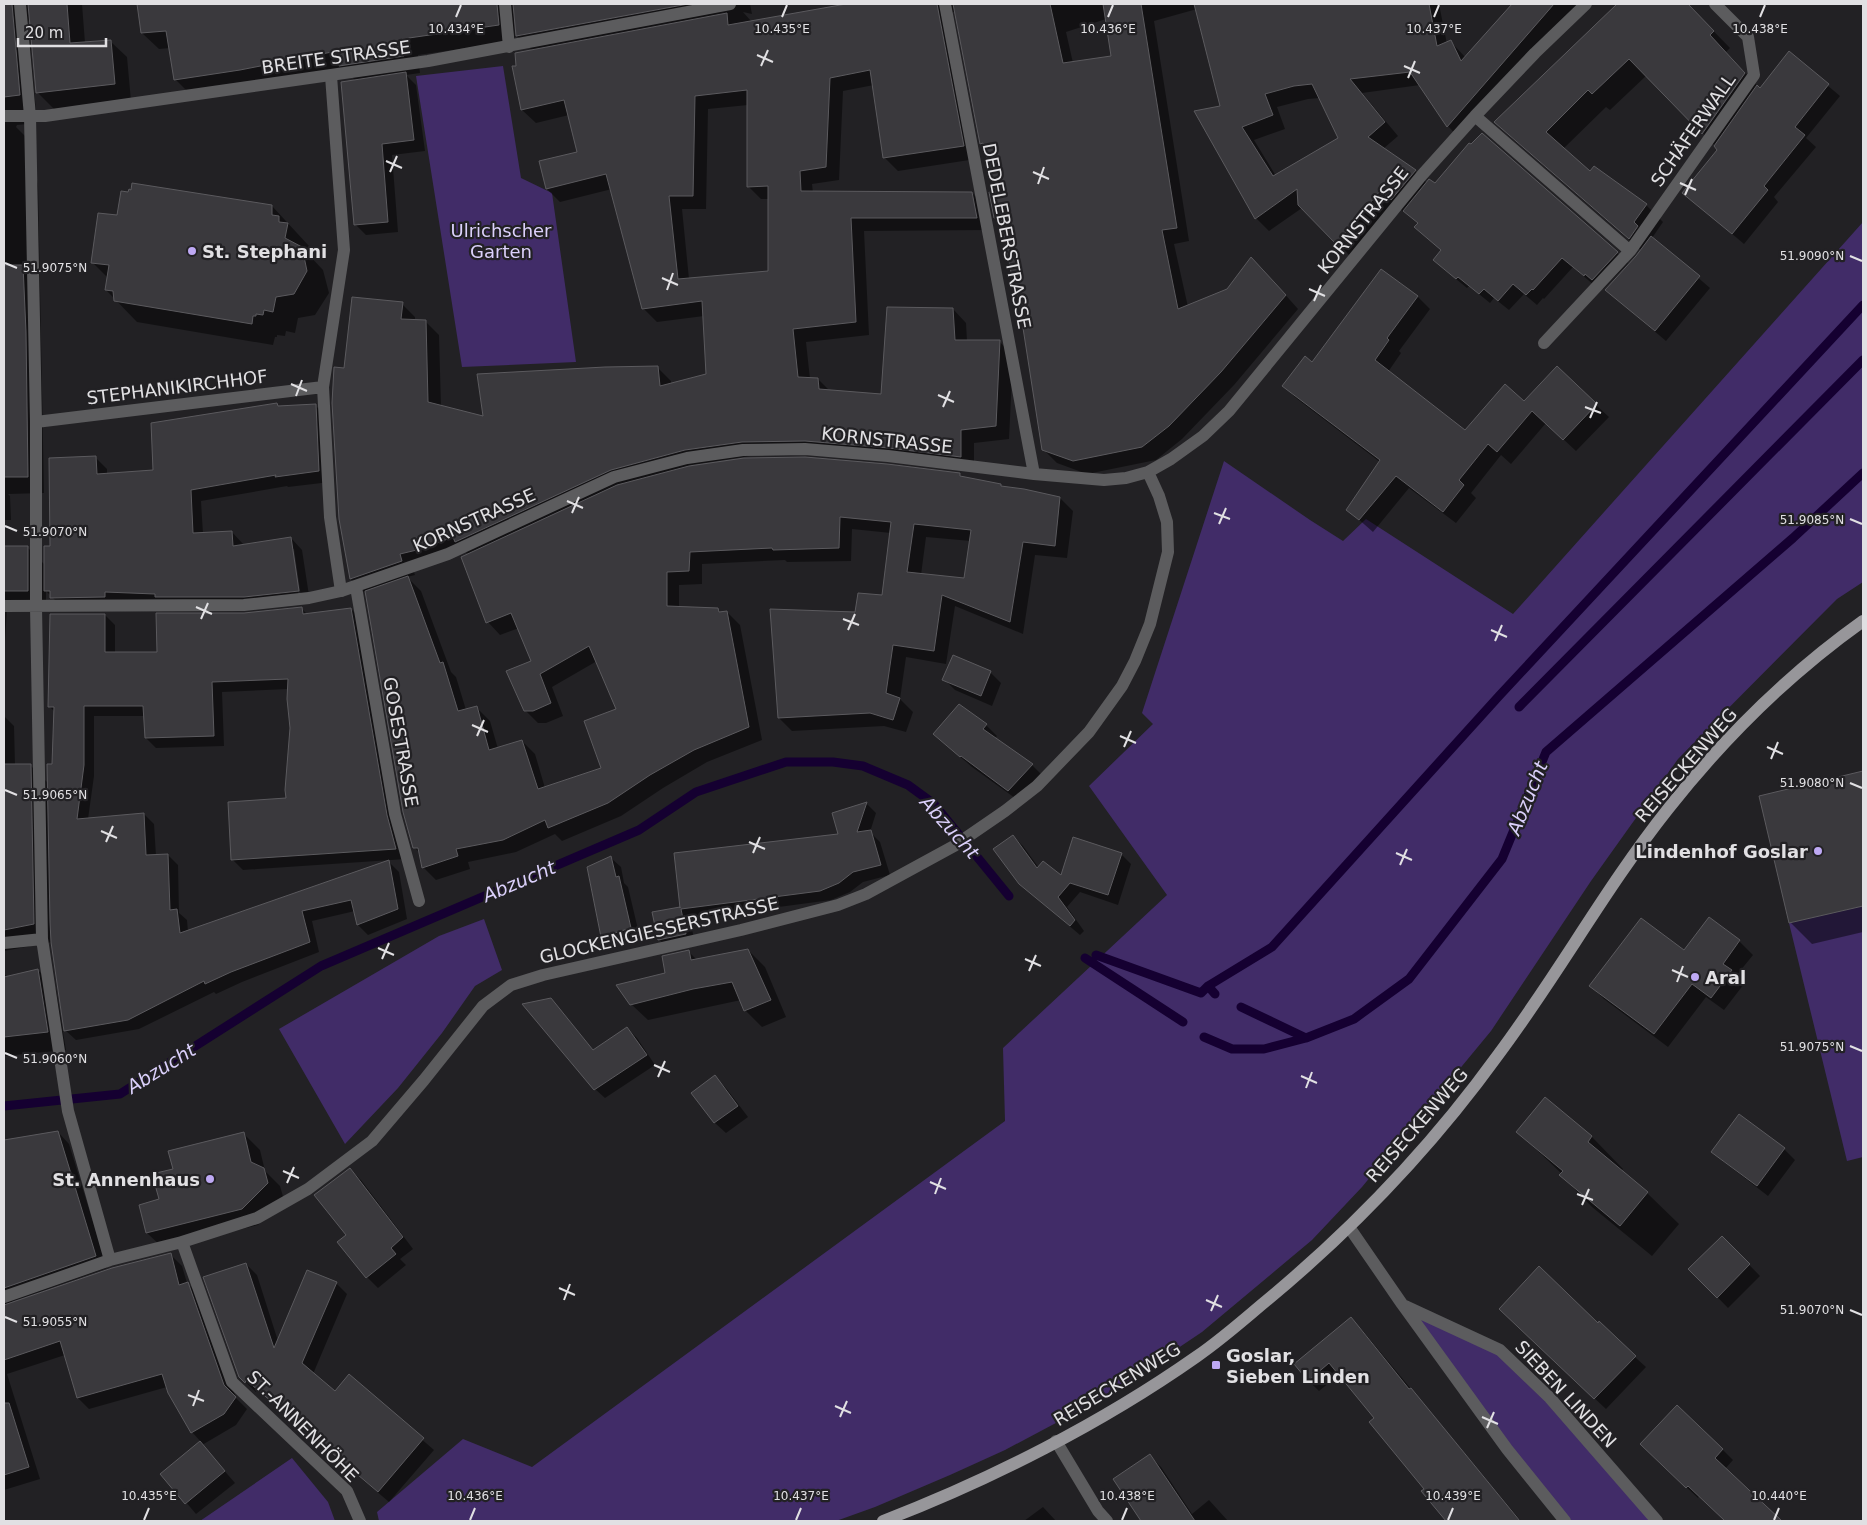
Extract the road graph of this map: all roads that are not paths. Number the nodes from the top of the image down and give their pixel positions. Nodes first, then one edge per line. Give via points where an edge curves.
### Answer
1 (20, 4) edge
2 (505, 4) edge
3 (730, 4) edge
4 (945, 4) edge
5 (1586, 4) edge
6 (1715, 4) edge
7 (509, 46) junction
8 (331, 76) junction
9 (4, 116) edge
10 (30, 116) junction
11 (1475, 116) junction
12 (1630, 251) junction
13 (1544, 343) dead end
14 (323, 387) junction
15 (36, 422) junction
16 (1148, 472) junction
17 (1034, 474) junction
18 (356, 587) junction
19 (341, 591) junction
20 (4, 606) edge
21 (36, 607) junction
22 (1863, 621) edge
23 (419, 901) dead end
24 (42, 940) junction
25 (4, 943) edge
26 (1349, 1227) junction
27 (182, 1242) junction
28 (110, 1260) junction
29 (4, 1297) edge
30 (1402, 1304) junction
31 (1056, 1441) junction
32 (360, 1521) edge
33 (884, 1521) edge
34 (1107, 1521) edge
35 (1565, 1521) edge
36 (1657, 1521) edge

1 - 10 street
2 - 7 street
3 - 7 street, BREITE STRASSE
4 - 17 street, DEDELEBERSTRASSE
5 - 11 street, KORNSTRASSE
6 - 12 street, SCHÄFERWALL via 1748,38 1754,75
7 - 8 street, BREITE STRASSE
8 - 10 street, BREITE STRASSE
8 - 14 street via 344,250
9 - 10 street, BREITE STRASSE
10 - 15 street
11 - 12 street
11 - 16 street, KORNSTRASSE via 1422,175 1229,411 1203,436
12 - 13 street, SCHÄFERWALL
14 - 15 street, STEPHANIKIRCHHOF
14 - 19 street via 330,517
15 - 21 street
16 - 17 street, KORNSTRASSE via 1104,480
16 - 27 street, GLOCKENGIESSERSTRASSE via 1167,522 1168,552 1150,624 1135,661 1106,710 1090,732 1037,786 954,846 874,890 838,904 543,975 511,986 483,1006 372,1140 308,1189 258,1218
17 - 18 street, KORNSTRASSE via 806,449 743,450 687,458 614,478 448,554
18 - 19 street, KORNSTRASSE
18 - 23 street, GOSESTRASSE via 395,814
19 - 21 street, KORNSTRASSE via 244,605
20 - 21 street, KORNSTRASSE
21 - 24 street
22 - 26 main road, REISECKENWEG via 1784,684 1736,732 1668,809 1490,1067 1428,1142
24 - 25 street
24 - 28 street via 68,1111
26 - 30 street
26 - 31 main road, REISECKENWEG via 1198,1356 1121,1406
27 - 28 street, GLOCKENGIESSERSTRASSE
27 - 32 street, ST.-ANNENHÖHE via 232,1382 348,1491
28 - 29 street, GLOCKENGIESSERSTRASSE
30 - 35 street via 1507,1449
30 - 36 street, SIEBEN LINDEN via 1500,1350 1550,1398
31 - 33 main road, REISECKENWEG via 924,1506
31 - 34 street

